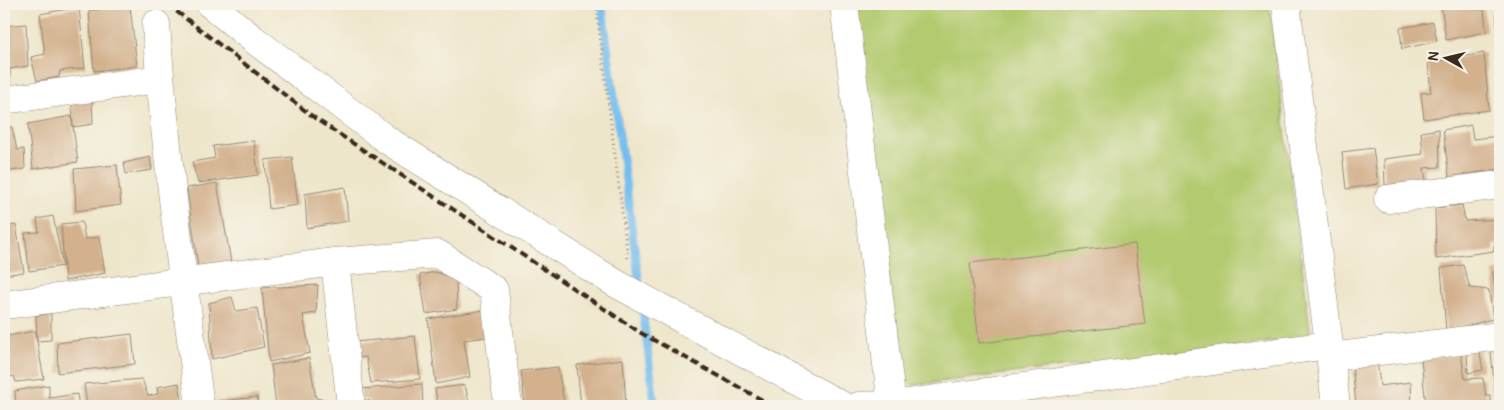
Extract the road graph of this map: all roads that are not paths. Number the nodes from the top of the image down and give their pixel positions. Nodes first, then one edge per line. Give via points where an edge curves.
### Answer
1 (210, 4) edge
2 (844, 4) edge
3 (1286, 4) edge
4 (156, 24) dead end
5 (160, 79) junction
6 (4, 100) edge
7 (1500, 185) edge
8 (1388, 198) dead end
9 (335, 262) junction
10 (184, 283) junction
11 (4, 305) edge
12 (1500, 336) edge
13 (1330, 351) junction
14 (200, 406) edge
15 (351, 406) edge
16 (508, 406) edge
17 (843, 406) edge
18 (859, 406) edge
19 (892, 406) edge
20 (1336, 406) edge

1 - 17 street via 387,140 615,283
2 - 19 street
3 - 13 street
4 - 5 street
5 - 6 street
5 - 10 street
7 - 8 street
9 - 10 street
9 - 15 street
9 - 16 street via 438,254 494,290
10 - 11 street
10 - 14 street
12 - 13 street
13 - 19 street
13 - 20 street
18 - 19 street

